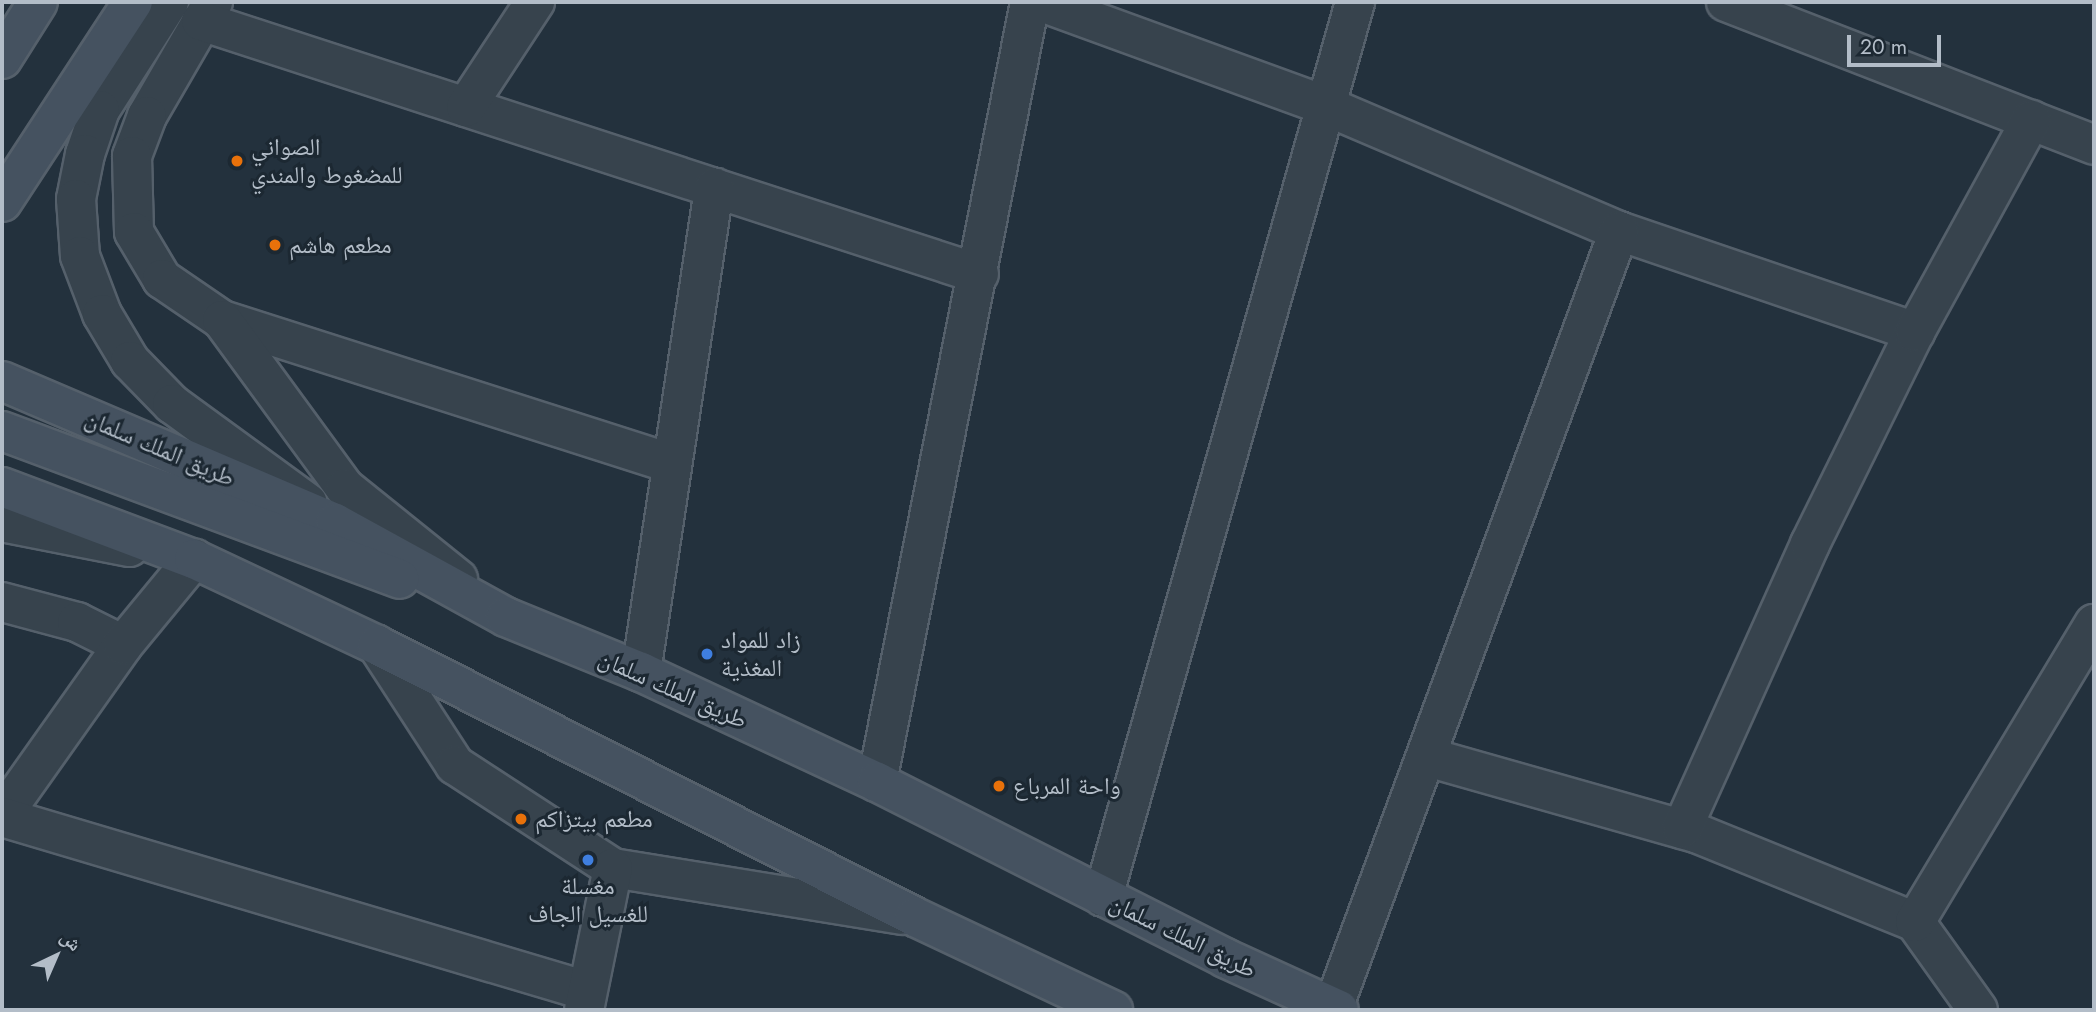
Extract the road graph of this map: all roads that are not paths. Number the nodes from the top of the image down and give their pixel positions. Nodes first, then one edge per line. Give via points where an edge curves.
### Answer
1 (38, 2) edge
2 (133, 2) edge
3 (169, 2) edge
4 (535, 2) edge
5 (1030, 2) edge
6 (1041, 2) edge
7 (1356, 2) edge
8 (1726, 2) edge
9 (207, 12) edge
10 (2, 59) edge
11 (1326, 106) junction
12 (466, 107) junction
13 (2031, 120) junction
14 (2094, 145) edge
15 (713, 187) junction
16 (2, 202) edge
17 (1619, 231) junction
18 (979, 274) junction
19 (222, 320) junction
20 (1915, 332) junction
21 (2, 381) edge
22 (2, 431) edge
23 (672, 464) junction
24 (2, 487) edge
25 (2, 522) edge
26 (335, 523) junction
27 (194, 559) junction
28 (2, 603) edge
29 (506, 617) junction
30 (2094, 624) edge
31 (123, 645) junction
32 (377, 645) junction
33 (641, 672) junction
34 (1427, 757) junction
35 (877, 782) junction
36 (2, 816) edge
37 (1682, 829) junction
38 (613, 869) junction
39 (1103, 897) junction
40 (915, 917) junction
41 (1915, 922) junction
42 (585, 1000) edge
43 (1336, 1009) edge
44 (1113, 1010) edge
45 (1978, 1010) edge

1 - 10 main road
2 - 16 main road
3 - 26 street via 100,110 76,199 80,256 102,314 130,361 172,404
4 - 12 street
5 - 18 street
6 - 11 street
7 - 11 street
8 - 13 street
9 - 12 street
9 - 19 street via 147,116 132,156 134,232 162,279
11 - 17 street
11 - 39 street
12 - 15 street
13 - 14 street
13 - 20 street
15 - 18 street
15 - 23 street
17 - 20 street
17 - 34 street
18 - 35 street
19 - 23 street
19 - 29 street via 345,488
20 - 37 street via 1810,544
21 - 26 main road, طريق الملك سلمان
22 - 29 main road
23 - 33 street
24 - 27 main road
25 - 27 street
26 - 29 main road, طريق الملك سلمان
27 - 31 street
27 - 32 main road
28 - 31 street via 78,622
29 - 33 main road, طريق الملك سلمان
30 - 41 street
31 - 36 street
32 - 38 street via 455,765
32 - 40 main road
33 - 35 main road, طريق الملك سلمان
34 - 37 street
34 - 43 street
35 - 39 main road, طريق الملك سلمان
36 - 42 street
37 - 41 street
38 - 40 street
38 - 42 street
39 - 43 main road, طريق الملك سلمان
40 - 44 main road
41 - 45 street

